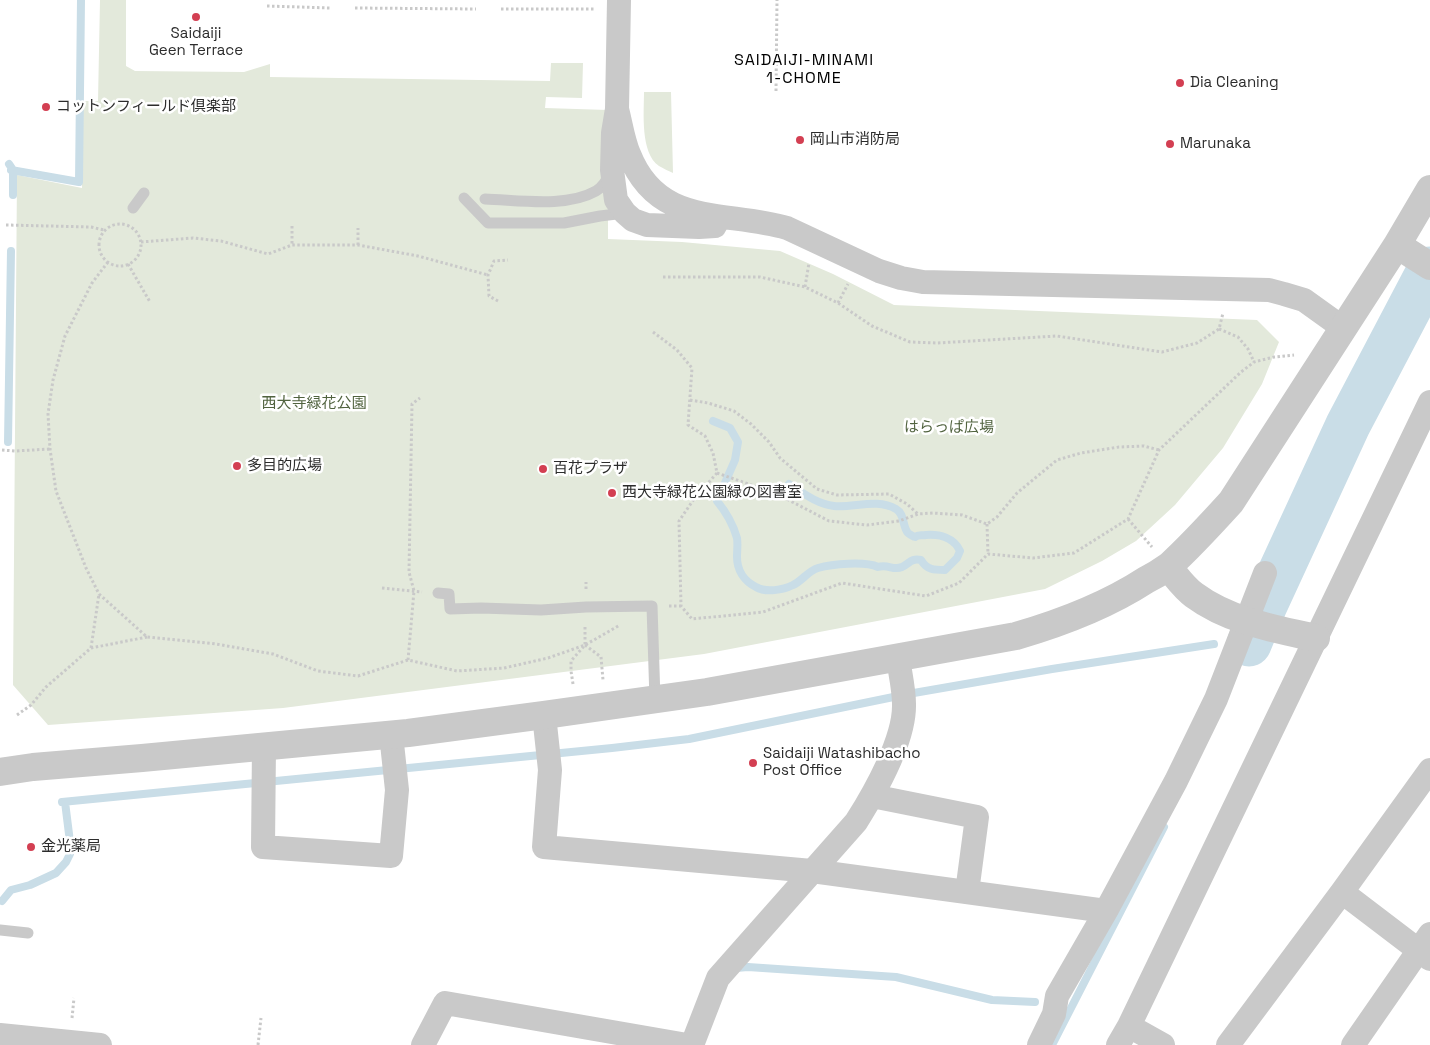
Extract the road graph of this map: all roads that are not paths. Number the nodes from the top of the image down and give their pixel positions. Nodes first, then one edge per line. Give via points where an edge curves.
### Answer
1 (619, 0) edge
2 (617, 109) junction
3 (628, 153) junction
4 (612, 170) junction
5 (1430, 189) edge
6 (144, 193) dead end
7 (464, 198) dead end
8 (485, 199) dead end
9 (134, 208) dead end
10 (614, 210) junction
11 (760, 222) junction
12 (1413, 255) edge
13 (1343, 328) junction
14 (1430, 402) edge
15 (1160, 557) junction
16 (1266, 573) dead end
17 (438, 593) road end
18 (1248, 621) junction
19 (1316, 638) junction
20 (898, 658) junction
21 (655, 700) junction
22 (544, 715) junction
23 (392, 734) junction
24 (264, 746) junction
25 (1430, 770) edge
26 (0, 772) edge
27 (872, 796) junction
28 (812, 871) junction
29 (966, 892) junction
30 (1342, 892) junction
31 (1106, 911) junction
32 (0, 930) edge
33 (28, 933) dead end
34 (1426, 948) edge
35 (0, 1035) edge
36 (1123, 1035) edge
37 (93, 1045) edge
38 (423, 1045) edge
39 (687, 1045) edge
40 (692, 1045) edge
41 (1039, 1045) edge
42 (1163, 1045) edge
43 (1228, 1045) edge
44 (1353, 1045) edge

1 - 2 street
2 - 3 street
2 - 4 street
3 - 10 street
3 - 11 street via 646,184 667,202 696,212
4 - 8 lane via 597,191 575,199 553,202
4 - 10 street
5 - 12 street
6 - 9 lane
7 - 10 lane via 488,223 564,223
10 - 11 street via 647,225 699,227
11 - 13 street via 787,228 901,278 923,282 1268,290 1304,300
12 - 13 street
13 - 15 street via 1231,502 1201,535
14 - 19 street
15 - 18 street via 1193,595
15 - 20 street via 1128,592 1052,626
16 - 18 street
17 - 21 lane via 449,594 450,609 652,606
18 - 19 street
18 - 31 street via 1176,782
19 - 36 street
20 - 21 street
20 - 27 street via 904,705 902,725 896,746
21 - 22 street
22 - 23 street
22 - 28 street via 550,770 544,848
23 - 24 street
23 - 24 street via 397,790 391,856 263,848
24 - 26 street
25 - 30 street
27 - 28 street via 856,822
27 - 29 street via 977,817
28 - 29 street
28 - 40 street via 718,978
29 - 31 street
30 - 34 street
30 - 43 street
31 - 41 street via 1057,996 1054,1014
32 - 33 lane
34 - 44 street
35 - 37 street
36 - 42 street
38 - 39 street via 445,1003

